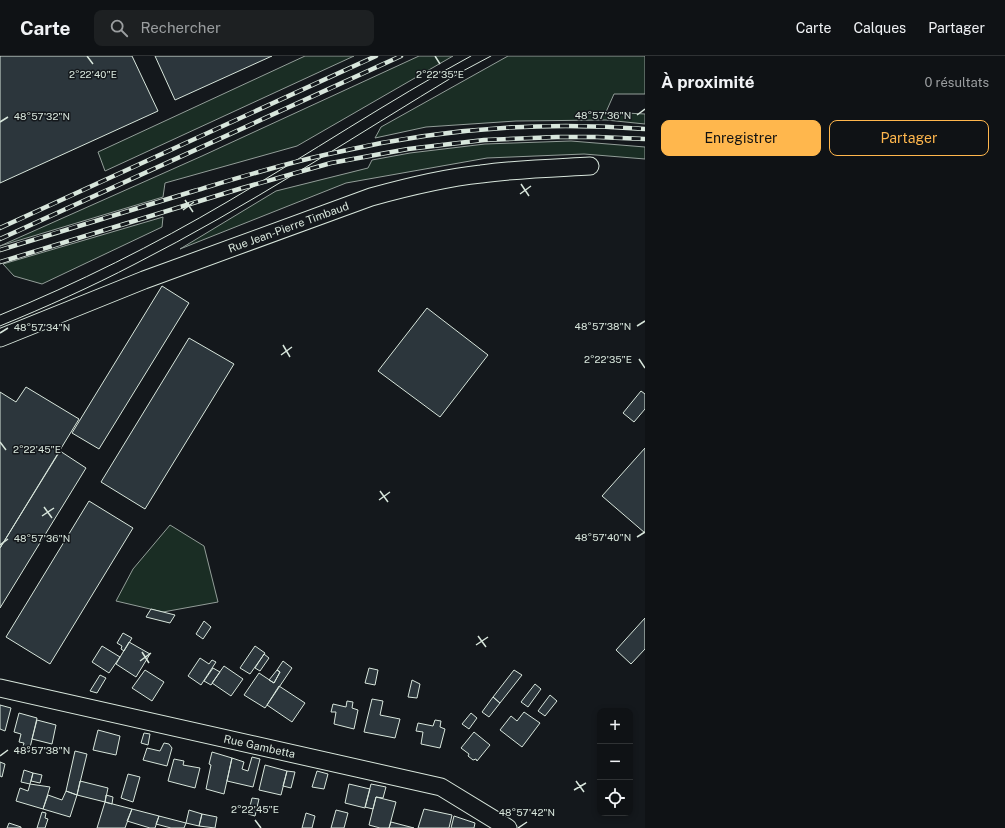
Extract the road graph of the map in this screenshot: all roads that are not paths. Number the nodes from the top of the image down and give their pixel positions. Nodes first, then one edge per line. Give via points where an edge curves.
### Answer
1 (590, 166) dead end
2 (0, 338) edge
3 (0, 688) edge
4 (508, 828) edge

1 - 2 street, Rue Jean-Pierre Timbaud via 481,174 421,184 371,197 144,280
3 - 4 street, Rue Gambetta via 441,787

